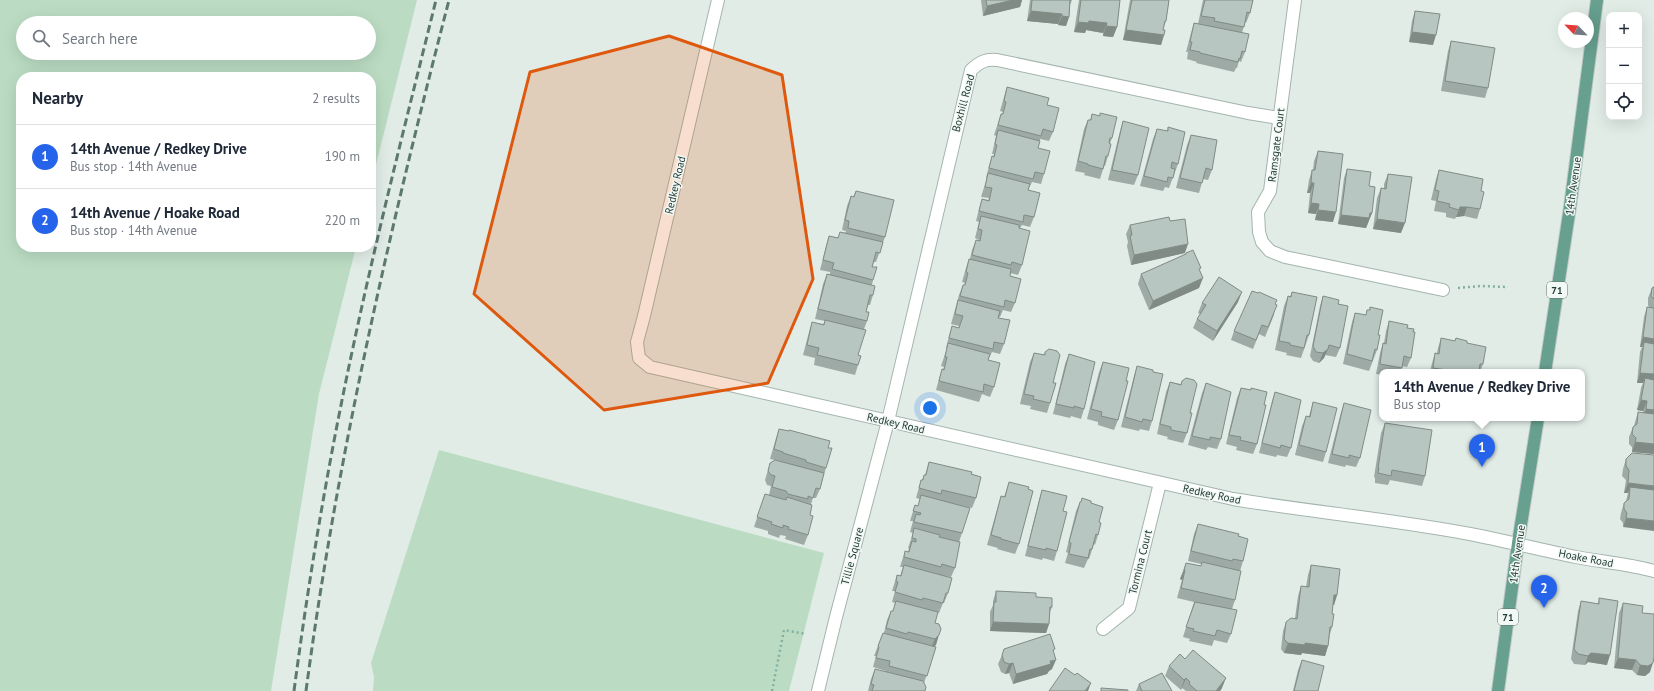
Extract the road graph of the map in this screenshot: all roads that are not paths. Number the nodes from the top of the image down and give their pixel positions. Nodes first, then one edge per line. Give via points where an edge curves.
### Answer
1 (718, 0) edge
2 (1295, 0) edge
3 (1597, 0) edge
4 (1279, 118) junction
5 (1443, 290) road end
6 (1545, 369) edge
7 (888, 421) junction
8 (1538, 421) edge
9 (1160, 483) junction
10 (1518, 543) junction
11 (1654, 571) edge
12 (1103, 629) dead end
13 (818, 691) edge
14 (1498, 691) edge

1 - 7 street, Redkey Road via 637,342 639,358 650,368 673,374
2 - 4 street, Ramsgate Court
3 - 6 main road, 14th Avenue / 71
4 - 5 street, Ramsgate Court via 1270,191 1258,212 1262,242 1270,251 1285,257
4 - 7 street, Boxhill Road via 997,60 988,59 980,62 971,70 966,85
7 - 9 street, Redkey Road
7 - 13 street, Tillie Square
8 - 10 main road, 14th Avenue / 71
9 - 10 street, Redkey Road via 1299,510 1380,520
9 - 12 street, Tormina Court via 1129,608
10 - 11 street, Hoake Road via 1576,557
10 - 14 main road, 14th Avenue / 71

